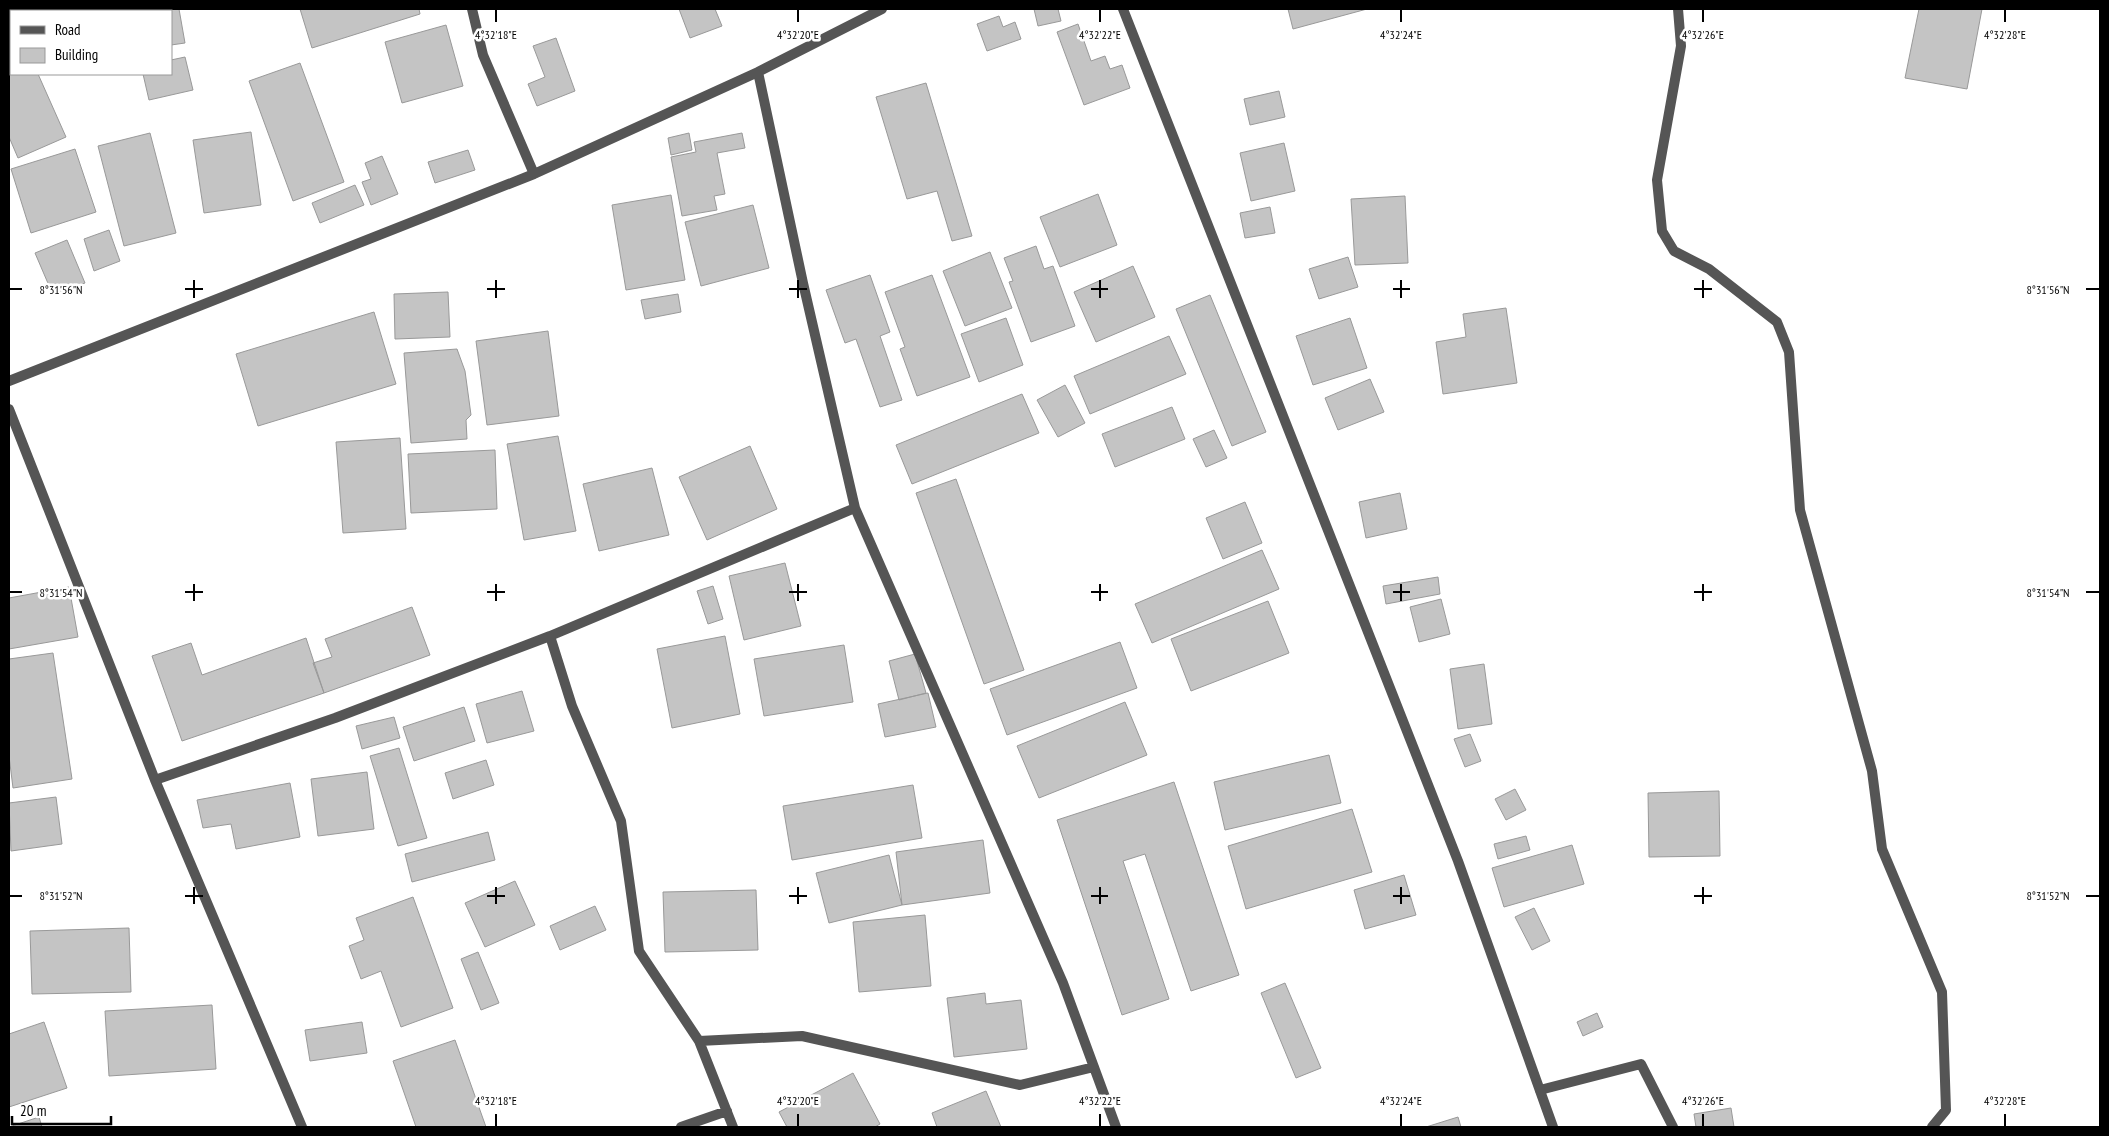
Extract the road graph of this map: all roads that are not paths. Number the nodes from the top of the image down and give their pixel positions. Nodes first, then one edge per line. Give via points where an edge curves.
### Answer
1 (472, 9) edge
2 (882, 9) edge
3 (1123, 9) edge
4 (1678, 9) edge
5 (758, 72) junction
6 (534, 174) junction
7 (9, 381) edge
8 (9, 409) edge
9 (855, 508) junction
10 (550, 636) junction
11 (155, 780) junction
12 (699, 1041) junction
13 (1094, 1067) junction
14 (1540, 1090) junction
15 (727, 1111) junction
16 (302, 1127) edge
17 (681, 1127) edge
18 (733, 1127) edge
19 (1116, 1127) edge
20 (1553, 1127) edge
21 (1674, 1127) edge
22 (1932, 1127) edge

1 - 6 street via 483,55
2 - 5 street
3 - 14 street via 1458,861
4 - 22 street via 1681,46 1657,180 1662,232 1674,251 1709,269 1777,322 1789,352 1800,510 1872,771 1882,849 1942,992 1946,1110
5 - 6 street
5 - 9 street
6 - 7 street
8 - 11 street
9 - 10 street
9 - 13 street via 1063,983
10 - 11 street via 335,718
10 - 12 street via 572,706 621,821 639,951
11 - 16 street
12 - 13 street via 802,1036 1020,1085
12 - 15 street
13 - 19 street
14 - 20 street
14 - 21 street via 1641,1064
15 - 17 street
15 - 18 street

